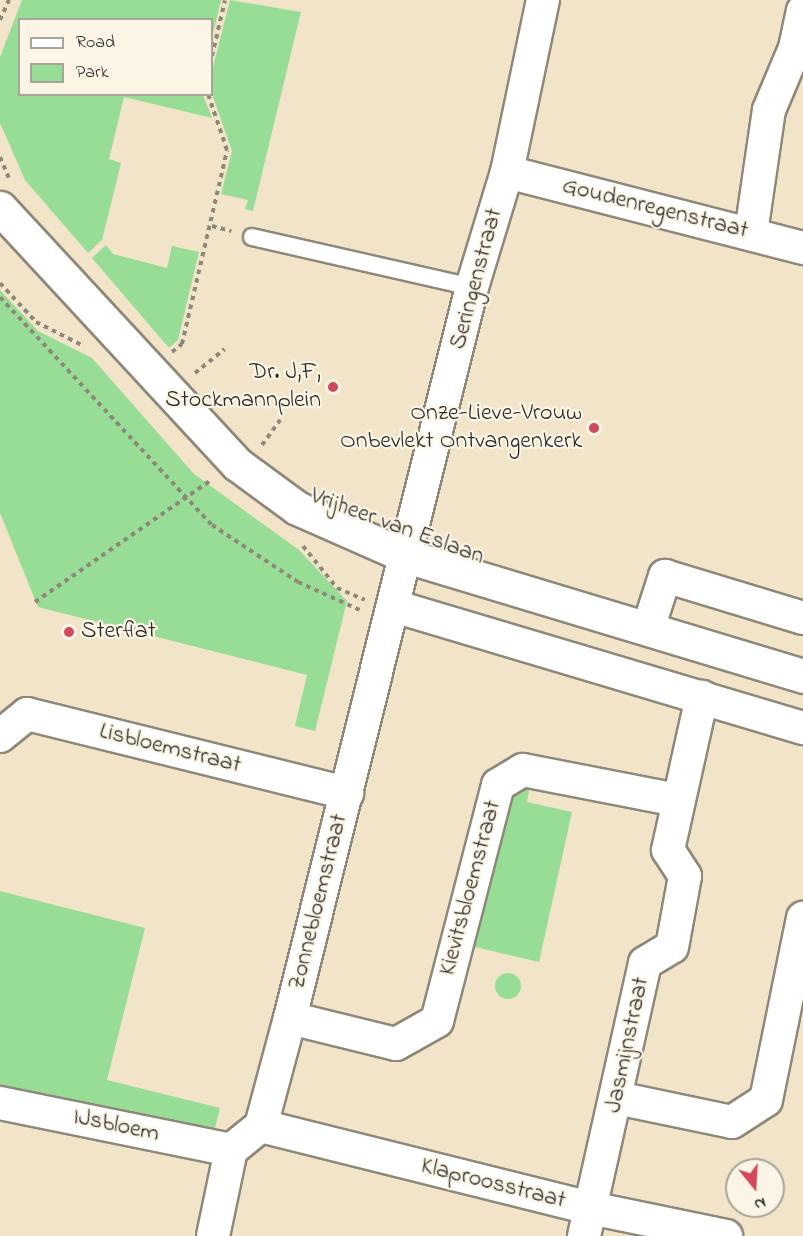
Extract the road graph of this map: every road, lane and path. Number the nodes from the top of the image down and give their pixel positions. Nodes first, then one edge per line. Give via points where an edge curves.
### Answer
1 (9, 0) edge
2 (225, 0) edge
3 (543, 0) edge
4 (803, 10) edge
5 (0, 20) edge
6 (213, 52) edge
7 (209, 96) edge
8 (0, 157) edge
9 (507, 172) junction
10 (6, 196) edge
11 (751, 233) junction
12 (252, 237) dead end
13 (803, 248) edge
14 (472, 287) junction
15 (0, 297) edge
16 (225, 349) dead end
17 (167, 356) dead end
18 (189, 378) dead end
19 (280, 420) dead end
20 (229, 469) junction
21 (185, 500) junction
22 (406, 556) junction
23 (35, 602) dead end
24 (394, 614) junction
25 (803, 618) edge
26 (648, 629) junction
27 (803, 676) edge
28 (702, 697) junction
29 (803, 728) edge
30 (0, 736) edge
31 (348, 793) junction
32 (678, 800) junction
33 (803, 918) edge
34 (290, 1018) junction
35 (617, 1098) junction
36 (0, 1103) edge
37 (261, 1126) junction
38 (231, 1150) junction
39 (587, 1222) edge
40 (213, 1236) edge
41 (726, 1236) edge

1 - 5 path
2 - 6 path
3 - 9 street, Seringenstraat
4 - 11 street via 795,48 769,110
7 - 17 path via 227,150 182,344
8 - 10 path
9 - 11 street, Goudenregenstraat
9 - 14 street, Seringenstraat
10 - 20 street, Vrijheer van Eslaan via 66,280
11 - 13 street, Goudenregenstraat
12 - 14 lane
14 - 22 street, Seringenstraat
15 - 21 path
16 - 18 path
19 - 20 path via 251,458
20 - 21 path
20 - 22 street, Vrijheer van Eslaan via 297,507
21 - 23 path
21 - 24 path via 212,525 298,582
22 - 24 street, Zonnebloemstraat
22 - 26 street, Vrijheer van Eslaan
24 - 28 street
24 - 31 street, Zonnebloemstraat
25 - 26 street via 665,576
26 - 27 street, Vrijheer van Eslaan
28 - 29 street
28 - 32 street, Jasmijnstraat
30 - 31 street, Lisbloemstraat via 27,714
31 - 34 street, Zonnebloemstraat
32 - 34 street, Kievitsbloemstraat via 523,770 498,786 437,1021 396,1044
32 - 35 street, Jasmijnstraat via 668,850 686,876 672,947 645,963
33 - 35 street via 766,1100 732,1122
34 - 37 street, Zonnebloemstraat
35 - 39 street, Jasmijnstraat
36 - 38 street, IJsbloem
37 - 38 street
37 - 39 street, Klaproosstraat
38 - 40 street
39 - 41 street, Klaproosstraat

